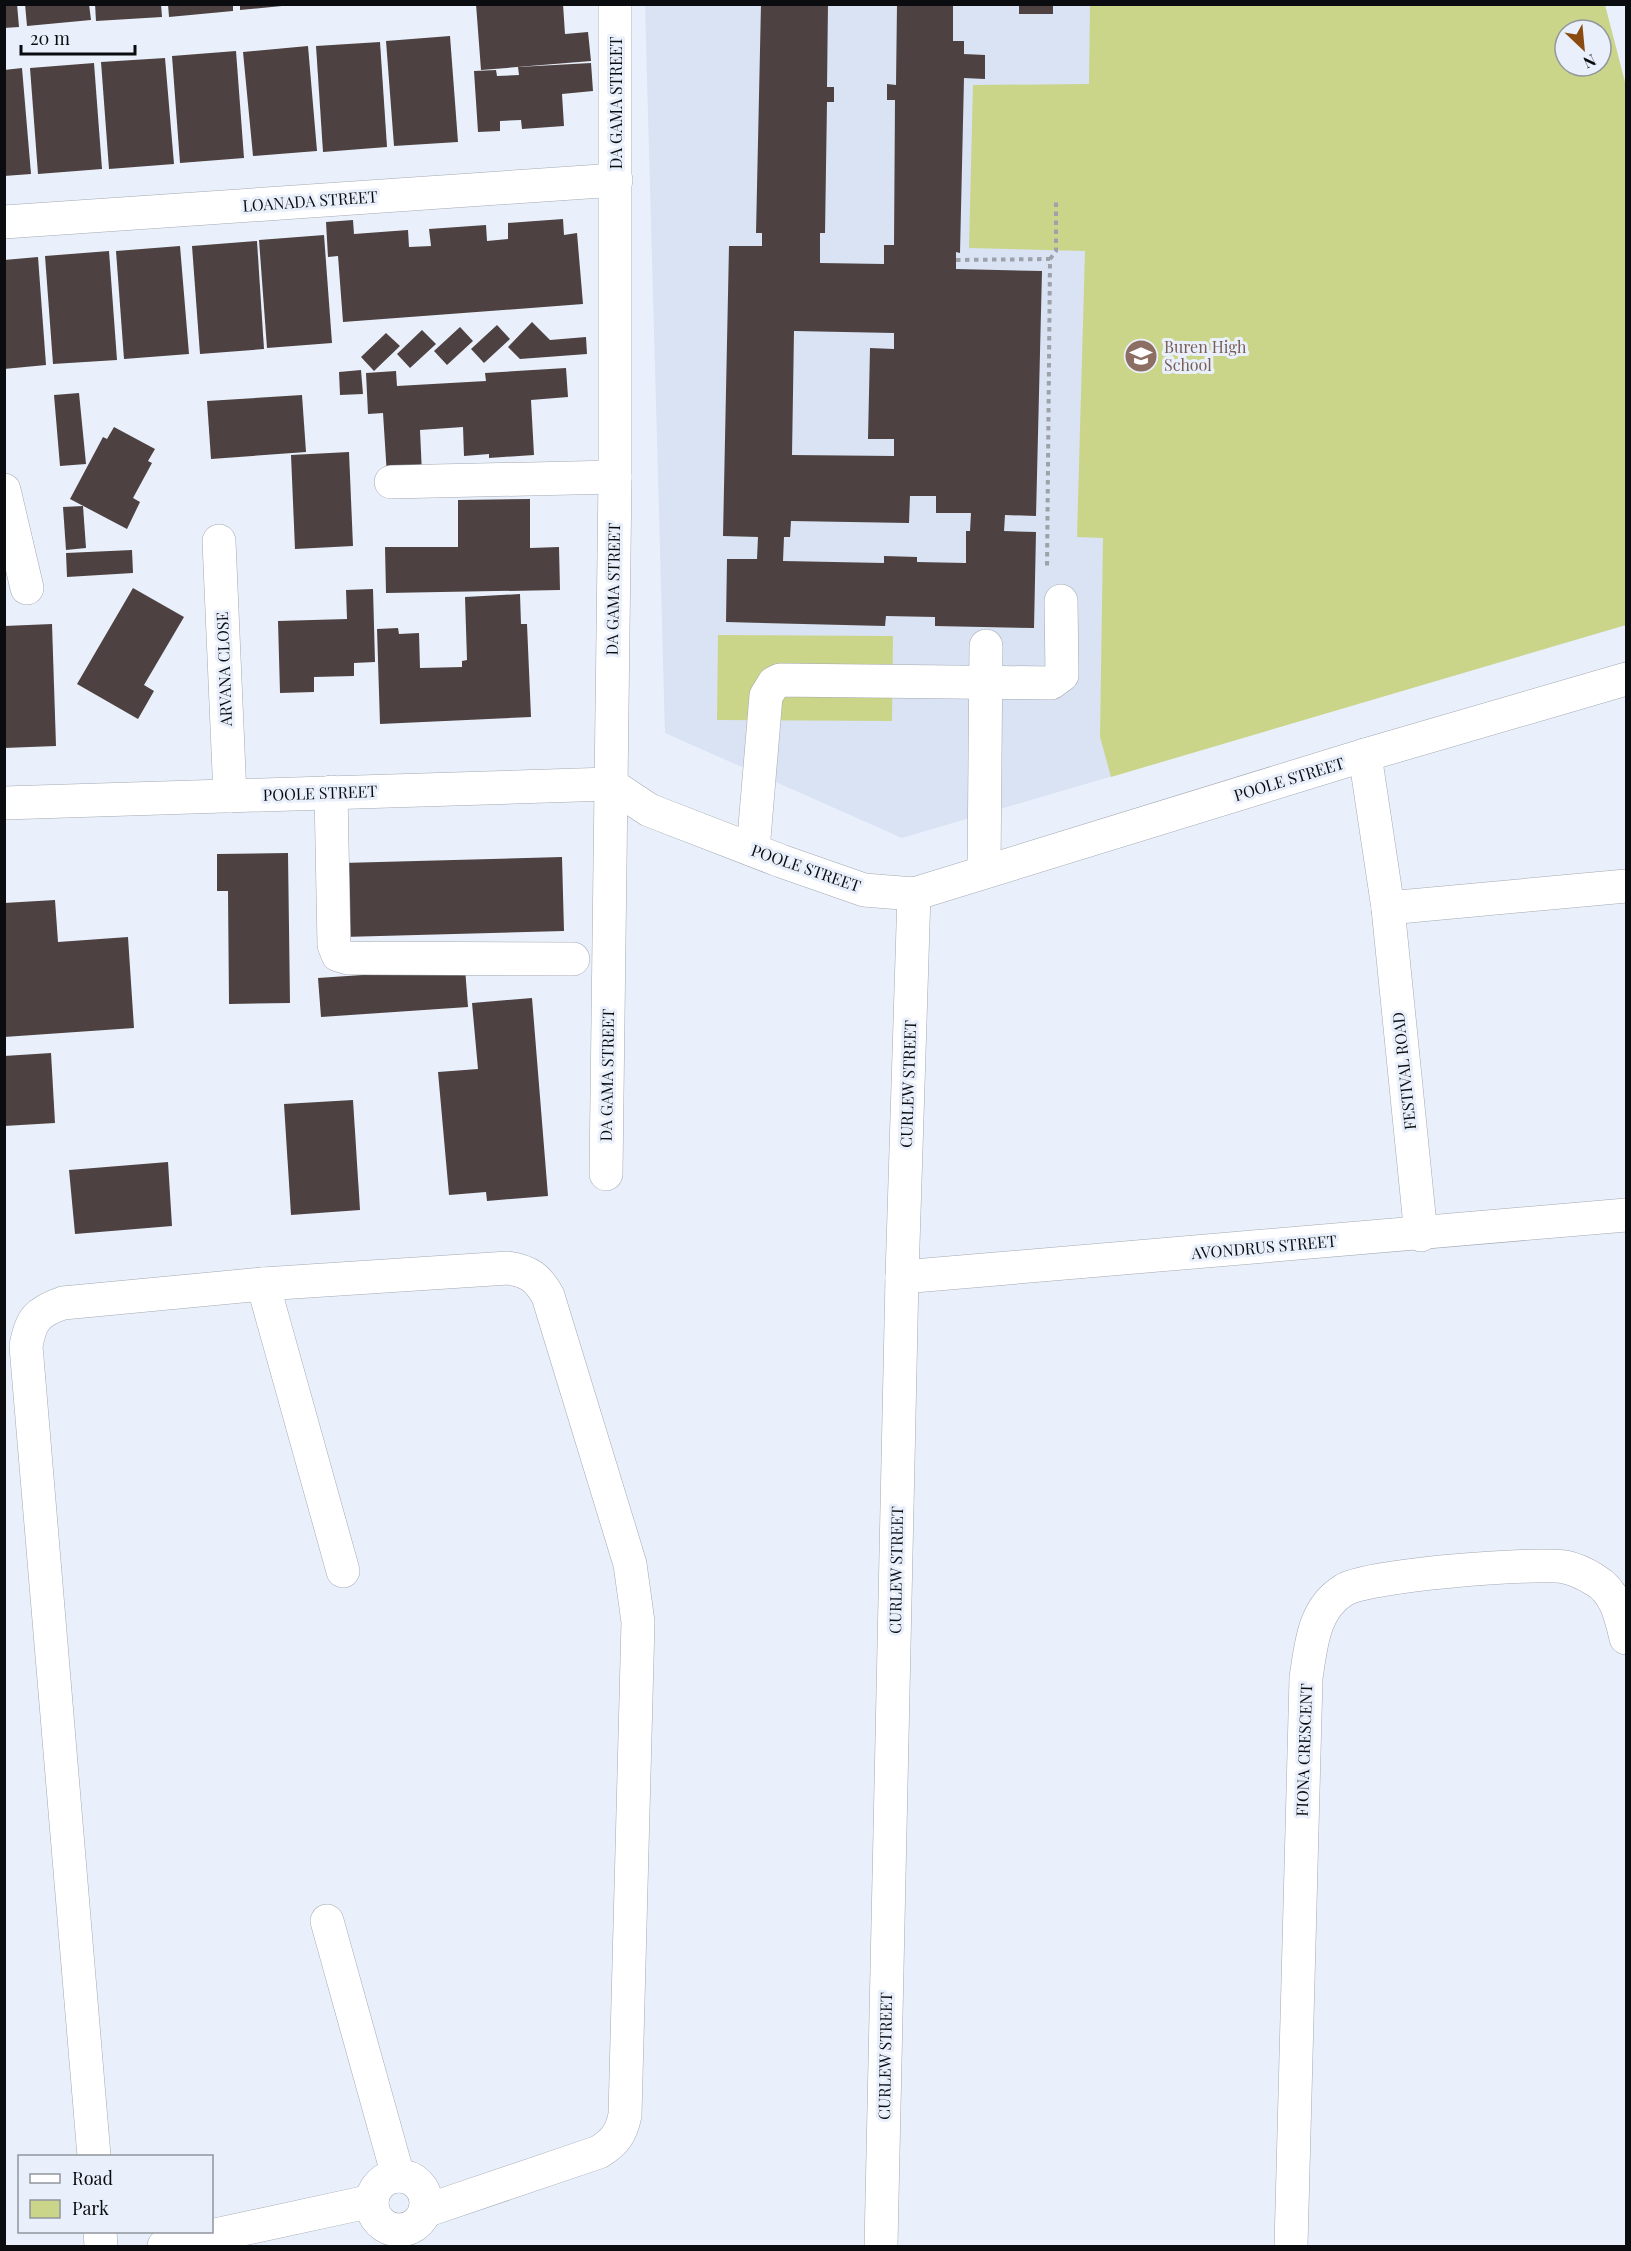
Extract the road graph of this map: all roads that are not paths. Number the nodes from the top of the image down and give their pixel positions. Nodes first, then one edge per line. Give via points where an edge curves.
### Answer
1 (615, 4) edge
2 (616, 180) junction
3 (4, 222) edge
4 (615, 477) junction
5 (391, 482) dead end
6 (4, 490) edge
7 (219, 541) dead end
8 (27, 588) dead end
9 (1062, 601) road end
10 (986, 646) dead end
11 (1626, 679) edge
12 (986, 683) junction
13 (1365, 755) junction
14 (610, 784) junction
15 (331, 792) junction
16 (230, 796) junction
17 (4, 803) edge
18 (753, 850) junction
19 (984, 872) junction
20 (1626, 886) edge
21 (914, 894) junction
22 (1388, 908) junction
23 (573, 959) dead end
24 (606, 1174) dead end
25 (1626, 1215) edge
26 (1421, 1235) junction
27 (902, 1277) junction
28 (263, 1284) junction
29 (343, 1571) dead end
30 (1626, 1638) edge
31 (327, 1921) dead end
32 (94, 2155) edge
33 (398, 2176) junction
34 (372, 2201) junction
35 (415, 2229) edge
36 (164, 2247) edge
37 (881, 2247) edge
38 (1292, 2247) edge

1 - 2 street, DA GAMA STREET
2 - 3 street, LOANADA STREET
2 - 4 street, DA GAMA STREET
4 - 5 street
4 - 14 street, DA GAMA STREET
6 - 8 street
7 - 16 street, ARVANA CLOSE
9 - 12 street via 1059,679 1051,683
10 - 12 street
11 - 13 street, POOLE STREET
12 - 18 street via 774,682 766,696
12 - 19 street
13 - 19 street, POOLE STREET
13 - 22 street, FESTIVAL ROAD
14 - 15 street, POOLE STREET
14 - 18 street, POOLE STREET via 649,810
14 - 24 street, DA GAMA STREET
15 - 16 street, POOLE STREET
15 - 23 street via 334,945 338,955
16 - 17 street, POOLE STREET
18 - 21 street, POOLE STREET via 864,890
19 - 21 street, POOLE STREET
20 - 22 street
21 - 27 street, CURLEW STREET
22 - 26 street, FESTIVAL ROAD
25 - 26 street, AVONDRUS STREET
26 - 27 street, AVONDRUS STREET
27 - 37 street, CURLEW STREET
28 - 29 street
28 - 32 street via 63,1303 44,1310 30,1326 27,1358
28 - 35 street via 508,1268 525,1271 539,1281 548,1296 630,1564 638,1622 626,2115 622,2130 612,2144 599,2152
30 - 38 street, FIONA CRESCENT via 1617,1604 1597,1581 1567,1568 1529,1565 1374,1580 1344,1590 1323,1611 1313,1633 1306,1678
31 - 33 street
33 - 34 street via 385,2179
33 - 35 street via 411,2178 421,2186 426,2198
34 - 35 street via 374,2214 382,2224 394,2230
34 - 36 street

